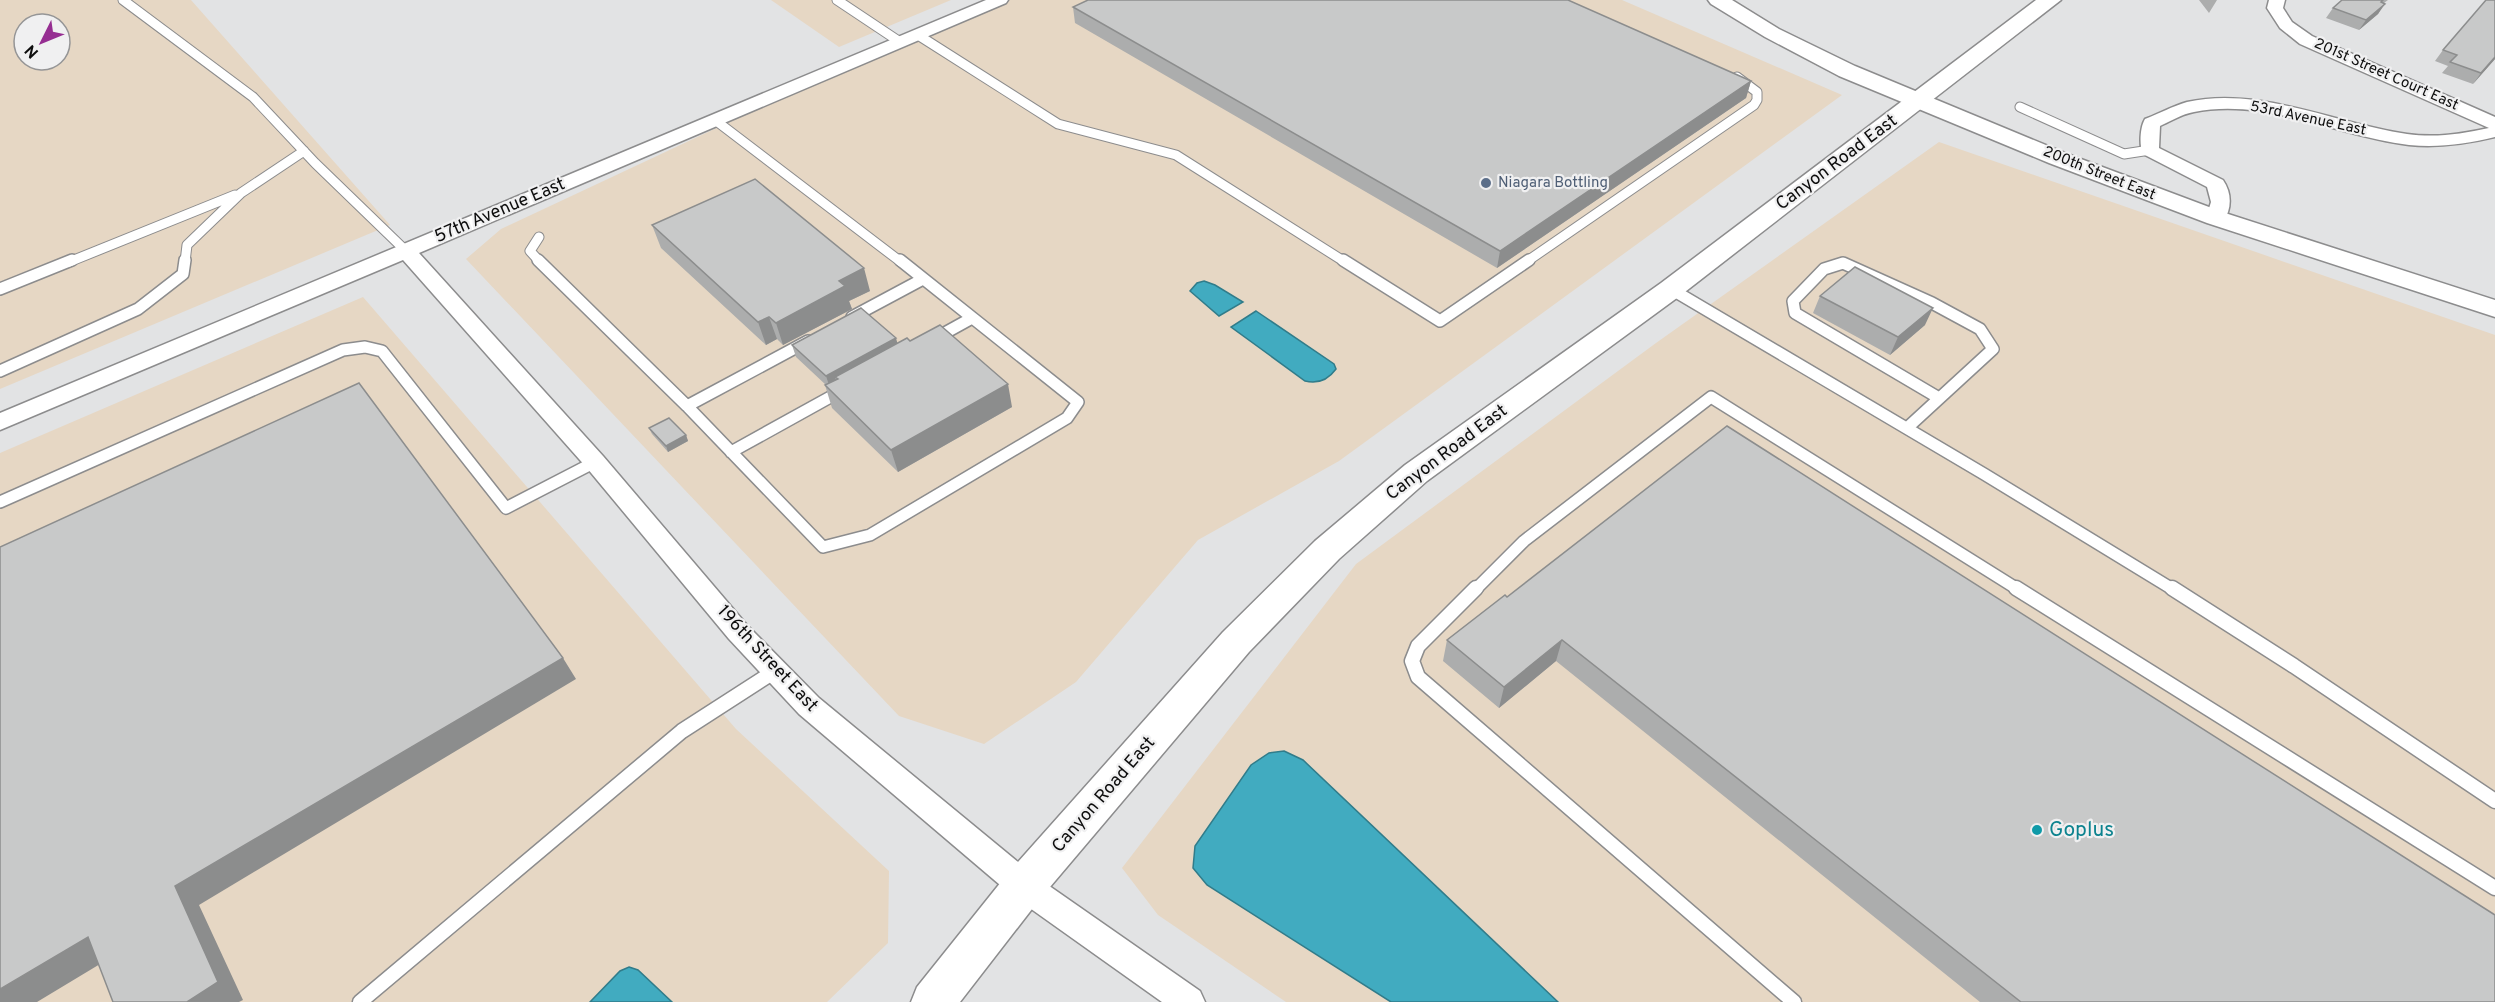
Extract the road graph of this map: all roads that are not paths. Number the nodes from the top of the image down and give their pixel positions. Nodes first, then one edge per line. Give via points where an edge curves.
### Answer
1 (123, 0) edge
2 (837, 0) edge
3 (1000, 0) edge
4 (1718, 0) edge
5 (2050, 0) edge
6 (2277, 0) edge
7 (918, 35) junction
8 (900, 42) junction
9 (1726, 72) edge
10 (1918, 101) junction
11 (2020, 107) dead end
12 (716, 120) junction
13 (2495, 124) edge
14 (2495, 132) edge
15 (2150, 150) junction
16 (304, 151) junction
17 (241, 193) junction
18 (2216, 218) junction
19 (539, 237) dead end
20 (406, 251) junction
21 (924, 279) junction
22 (0, 289) edge
23 (1671, 289) junction
24 (2495, 309) edge
25 (972, 318) junction
26 (841, 323) edge
27 (821, 334) edge
28 (920, 347) edge
29 (0, 371) edge
30 (857, 382) edge
31 (1939, 398) junction
32 (687, 406) junction
33 (0, 422) edge
34 (1907, 428) junction
35 (731, 452) junction
36 (595, 462) junction
37 (0, 502) edge
38 (775, 671) junction
39 (2495, 801) edge
40 (1024, 886) junction
41 (2495, 888) edge
42 (360, 1002) edge
43 (933, 1002) edge
44 (1189, 1002) edge
45 (1794, 1002) edge

1 - 16 lane via 253,97
2 - 8 lane
3 - 7 street, 57th Avenue East
4 - 10 street, 200th Street East via 1783,39
5 - 10 main road, Canyon Road East
6 - 13 street, 201st Street Court East via 2275,8 2282,20 2307,40
7 - 8 street, 57th Avenue East
7 - 9 lane via 1058,124 1176,155 1440,321 1754,105 1758,100 1754,87
8 - 12 street, 57th Avenue East
10 - 18 street, 200th Street East
10 - 23 main road, Canyon Road East
11 - 15 lane via 2124,154
12 - 20 street, 57th Avenue East
12 - 21 lane
14 - 15 street, 53rd Avenue East via 2454,140 2404,139 2268,109 2211,105 2178,110 2151,123
15 - 18 street via 2216,184 2221,202
16 - 17 lane
16 - 20 lane
17 - 22 lane
17 - 29 lane via 187,245 183,274 138,309
18 - 24 street, 200th Street East
19 - 32 lane via 530,251
20 - 33 street, 57th Avenue East
20 - 36 street, 196th Street East
21 - 25 lane
21 - 26 lane
23 - 34 lane
23 - 40 main road, Canyon Road East via 1416,473 1327,550 1236,642
25 - 28 lane
25 - 35 lane via 1078,402 1067,418 903,517 870,535 823,547
27 - 32 lane
30 - 35 lane
31 - 31 lane via 1993,349 1980,330 1932,303 1843,263 1824,269 1792,301 1795,313 1813,326
31 - 34 lane
32 - 35 lane
34 - 39 lane via 2385,724
36 - 37 lane via 506,508 382,351 364,347 343,350
36 - 38 street, 196th Street East
38 - 40 street, 196th Street East via 809,706
38 - 42 lane via 682,731
40 - 43 main road, Canyon Road East
40 - 44 street, 196th Street East
41 - 45 lane via 1712,397 1524,541 1418,646 1412,661 1418,677

